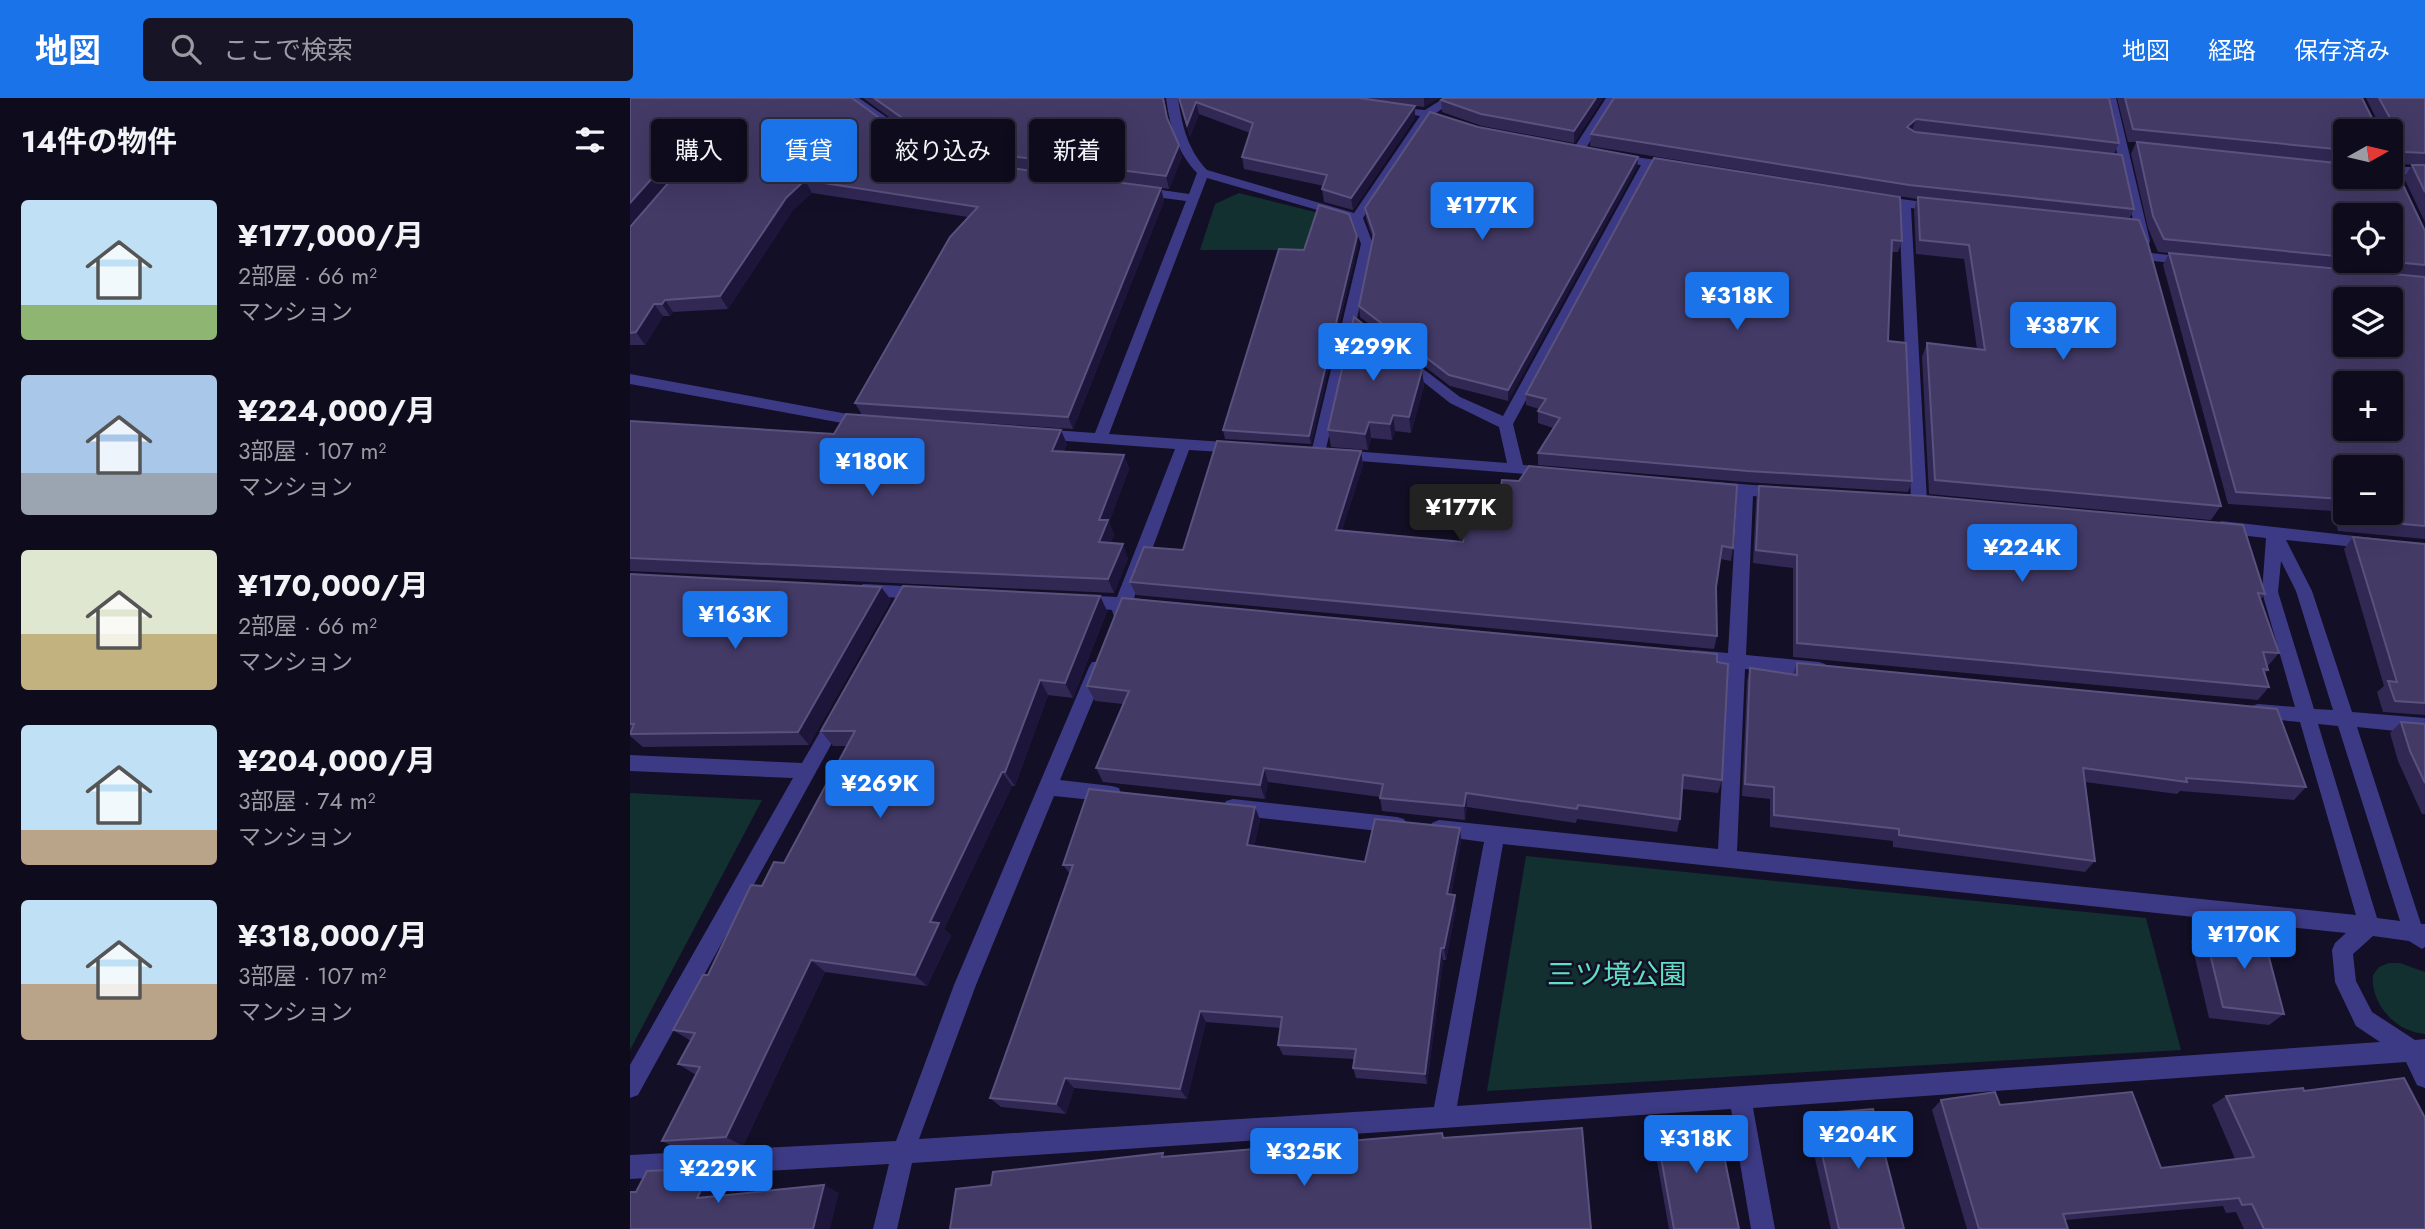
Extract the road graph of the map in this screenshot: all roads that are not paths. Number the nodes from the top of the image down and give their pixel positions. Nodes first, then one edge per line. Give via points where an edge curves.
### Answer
1 (851, 98) edge
2 (1172, 98) edge
3 (1452, 98) edge
4 (1612, 98) edge
5 (2110, 98) edge
6 (1385, 108) edge
7 (1427, 114) junction
8 (880, 119) edge
9 (1466, 128) edge
10 (1648, 163) junction
11 (1689, 170) edge
12 (2425, 171) edge
13 (2403, 172) edge
14 (1203, 173) junction
15 (1132, 190) edge
16 (1194, 198) junction
17 (1864, 198) edge
18 (1905, 204) junction
19 (1946, 208) edge
20 (1357, 218) junction
21 (2206, 263) edge
22 (1350, 319) junction
23 (1377, 341) edge
24 (1396, 355) edge
25 (630, 379) edge
26 (878, 424) edge
27 (1506, 424) junction
28 (1017, 433) edge
29 (1100, 438) junction
30 (1184, 444) junction
31 (1252, 449) edge
32 (1517, 469) junction
33 (1570, 474) edge
34 (1705, 487) edge
35 (1745, 491) junction
36 (1799, 494) edge
37 (1919, 501) edge
38 (2218, 522) edge
39 (2275, 532) junction
40 (2398, 545) edge
41 (851, 590) edge
42 (907, 593) junction
43 (946, 594) edge
44 (1065, 600) edge
45 (1123, 603) junction
46 (1165, 607) edge
47 (894, 616) edge
48 (1113, 628) edge
49 (1103, 652) edge
50 (1682, 656) edge
51 (1736, 661) junction
52 (1830, 670) edge
53 (847, 699) edge
54 (2246, 710) edge
55 (2305, 715) junction
56 (2345, 718) junction
57 (2425, 726) edge
58 (630, 762) edge
59 (807, 771) junction
60 (1049, 787) junction
61 (1130, 796) edge
62 (1211, 804) edge
63 (1495, 835) junction
64 (1727, 860) junction
65 (2369, 926) junction
66 (2421, 936) edge
67 (2418, 1050) edge
68 (2425, 1077) edge
69 (630, 1087) edge
70 (1740, 1098) junction
71 (1444, 1116) junction
72 (903, 1153) junction
73 (630, 1167) edge
74 (885, 1229) edge
75 (1763, 1229) edge

1 - 8 street
2 - 14 street via 1177,134
3 - 7 street
4 - 10 street via 1584,152
5 - 21 street via 2127,147 2117,161 2132,228 2153,264
6 - 7 street
7 - 9 street
7 - 20 street
10 - 11 street
10 - 27 street
12 - 13 street
14 - 16 street
14 - 20 street
15 - 16 street
16 - 29 street
17 - 18 street
18 - 19 street
18 - 37 street
20 - 22 street via 1367,244
22 - 23 street
22 - 32 street via 1312,453
24 - 27 street via 1455,400
25 - 26 street
27 - 32 street
28 - 29 street
29 - 30 street
30 - 31 street
30 - 45 street
32 - 33 street
34 - 35 street
35 - 36 street
35 - 51 street
38 - 39 street
39 - 40 street
39 - 55 street via 2270,593
39 - 56 street via 2304,591
41 - 42 street
42 - 43 street
42 - 47 street
44 - 45 street
45 - 46 street
45 - 48 street
49 - 60 street
50 - 51 street
51 - 52 street
51 - 64 street
53 - 59 street
54 - 55 street
55 - 56 street
55 - 65 street
56 - 57 street
56 - 66 street
58 - 59 street
59 - 69 street
60 - 61 street
60 - 72 street via 965,985
62 - 63 street
63 - 64 street
63 - 71 street
64 - 65 street
65 - 66 street
65 - 67 street via 2342,950 2346,982 2364,1019
67 - 68 street
67 - 70 street
70 - 71 street
70 - 75 street
71 - 72 street
72 - 73 street
72 - 74 street

